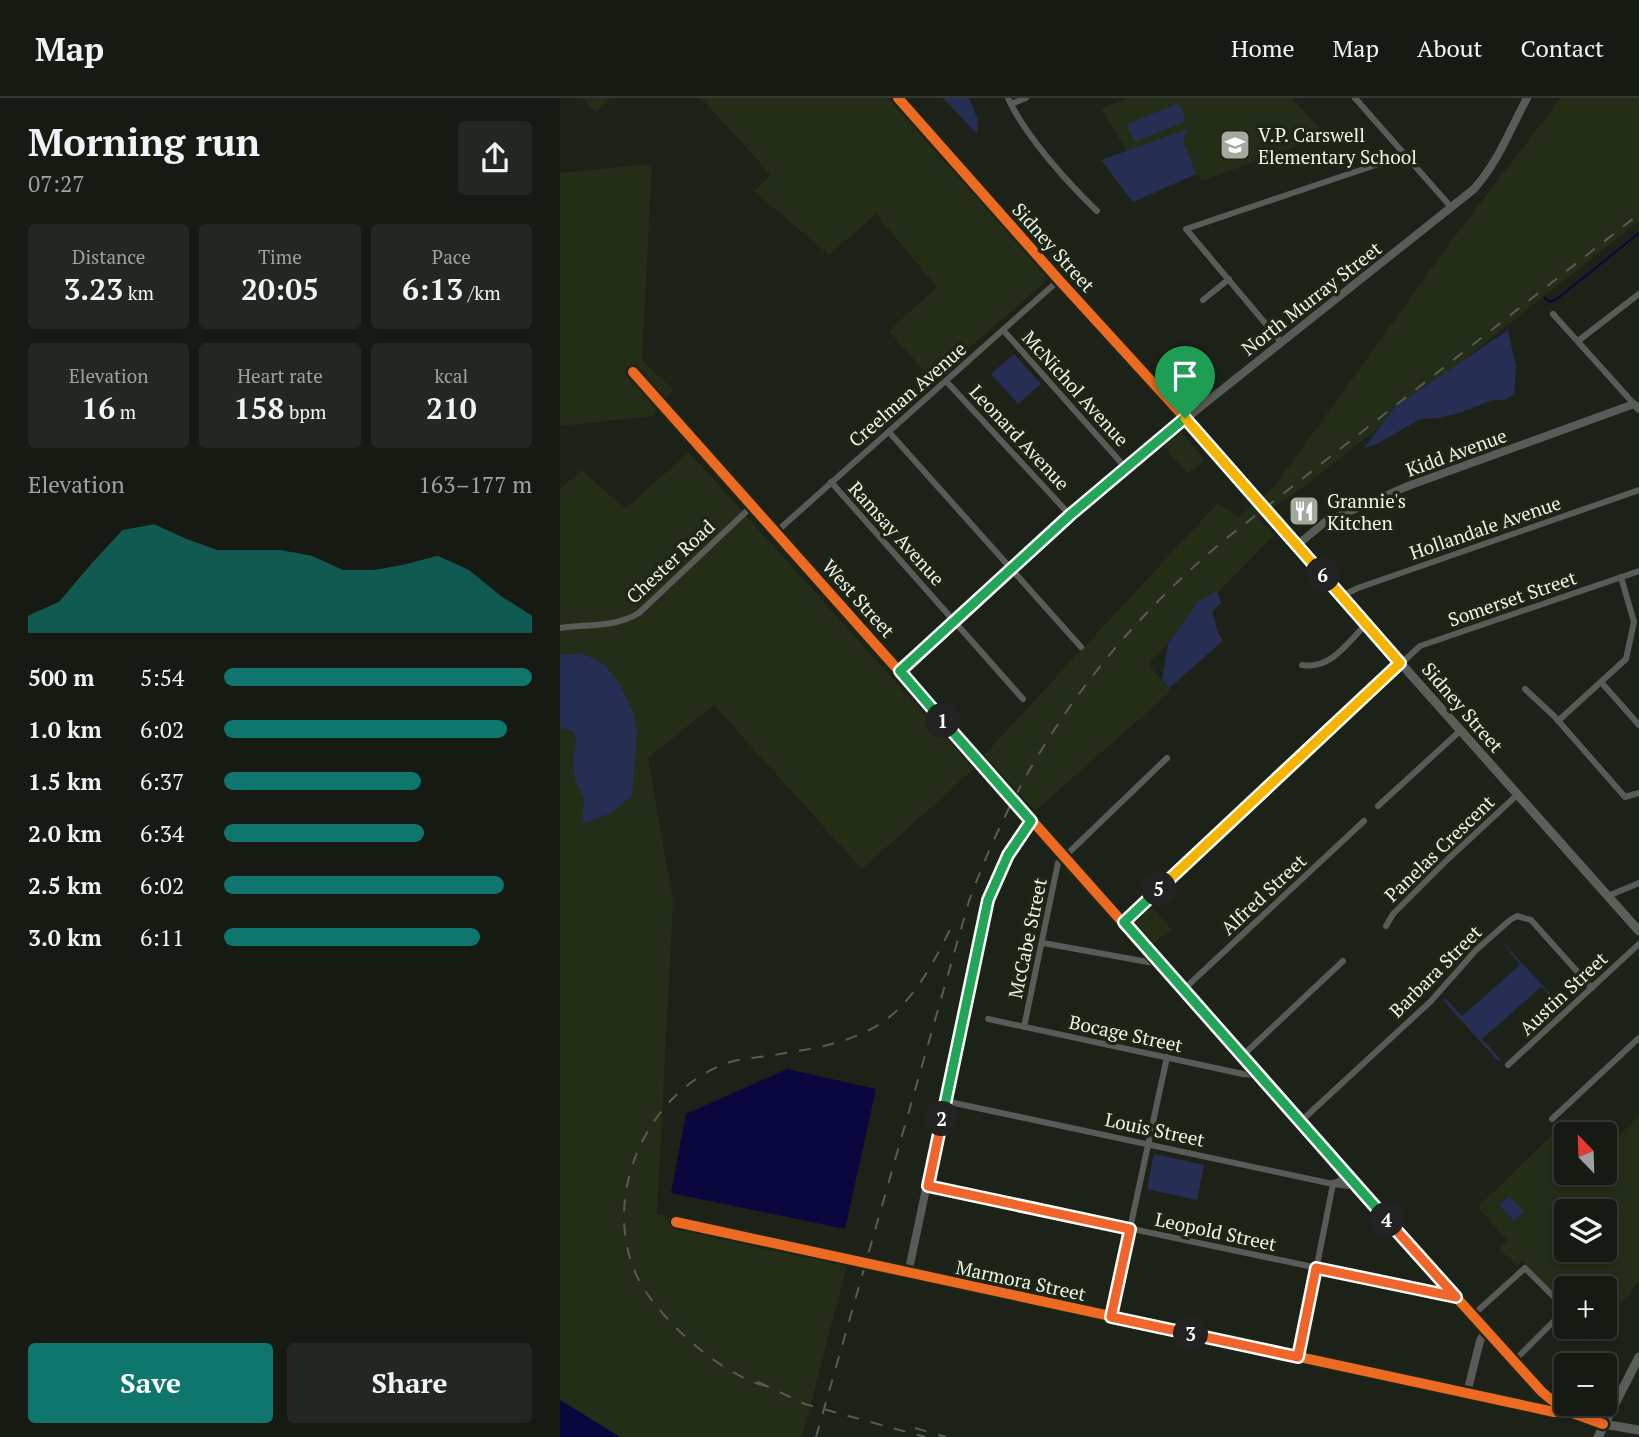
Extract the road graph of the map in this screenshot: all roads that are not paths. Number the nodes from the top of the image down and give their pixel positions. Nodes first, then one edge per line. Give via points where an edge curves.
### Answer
1 (898, 98) edge
2 (1026, 98) edge
3 (1355, 98) edge
4 (1527, 98) edge
5 (1010, 101) edge
6 (1405, 155) junction
7 (1451, 207) junction
8 (1097, 211) dead end
9 (1229, 279) junction
10 (1059, 280) junction
11 (1639, 294) edge
12 (1203, 300) dead end
13 (1553, 314) dead end
14 (1003, 330) junction
15 (1578, 341) junction
16 (1281, 342) junction
17 (633, 372) dead end
18 (946, 381) junction
19 (1636, 407) edge
20 (1185, 418) junction
21 (888, 432) junction
22 (1125, 467) junction
23 (831, 482) junction
24 (1639, 490) edge
25 (752, 506) junction
26 (1070, 515) junction
27 (776, 532) junction
28 (1296, 545) junction
29 (1011, 569) junction
30 (1639, 571) edge
31 (1621, 577) junction
32 (1342, 596) junction
33 (954, 621) junction
34 (1366, 624) junction
35 (560, 628) edge
36 (1081, 647) dead end
37 (1400, 663) junction
38 (1302, 665) dead end
39 (900, 671) junction
40 (1601, 682) junction
41 (1525, 689) dead end
42 (1023, 699) dead end
43 (1558, 720) junction
44 (1639, 725) edge
45 (1460, 731) junction
46 (1167, 758) dead end
47 (1639, 793) edge
48 (1517, 795) junction
49 (1378, 807) dead end
50 (1031, 821) junction
51 (1364, 821) dead end
52 (1063, 856) junction
53 (1639, 883) edge
54 (1608, 896) junction
55 (1124, 922) junction
56 (1386, 926) dead end
57 (1639, 931) edge
58 (1043, 943) junction
59 (1639, 944) edge
60 (1343, 961) dead end
61 (1159, 964) junction
62 (1592, 988) junction
63 (1183, 990) junction
64 (988, 1019) dead end
65 (1024, 1027) junction
66 (1639, 1038) edge
67 (1167, 1058) junction
68 (1241, 1058) junction
69 (1508, 1065) dead end
70 (1257, 1074) junction
71 (945, 1101) junction
72 (1552, 1119) dead end
73 (1300, 1122) junction
74 (1148, 1144) junction
75 (1343, 1170) junction
76 (1332, 1184) junction
77 (928, 1186) junction
78 (1358, 1187) junction
79 (676, 1222) dead end
80 (1130, 1229) junction
81 (1316, 1268) junction
82 (908, 1274) junction
83 (1456, 1297) junction
84 (1554, 1297) edge
85 (1473, 1315) junction
86 (1111, 1317) junction
87 (1554, 1321) edge
88 (1486, 1330) junction
89 (1298, 1357) junction
90 (1639, 1357) edge
91 (1514, 1361) junction
92 (1467, 1393) junction
93 (1554, 1402) edge
94 (1554, 1412) edge
95 (1581, 1416) edge
96 (1603, 1424) junction
97 (1639, 1430) edge
98 (1598, 1437) edge

1 - 10 main road, Sidney Street
2 - 5 street
3 - 6 street
4 - 7 street, North Murray Street via 1489,171
5 - 8 street via 1054,164
6 - 7 street
6 - 9 street via 1186,229
7 - 16 street, North Murray Street
9 - 12 street
9 - 16 street
10 - 14 street, Creelman Avenue
10 - 20 main road, Sidney Street
11 - 15 street
13 - 15 street
14 - 18 street, Creelman Avenue
14 - 22 street, McNichol Avenue
15 - 19 street
16 - 20 street, North Murray Street
17 - 25 street, West Street
18 - 21 street, Creelman Avenue
18 - 26 street, Leonard Avenue
19 - 28 street, Kidd Avenue via 1408,486 1325,522
20 - 22 street, North Murray Street
20 - 28 main road, Sidney Street
21 - 23 street, Creelman Avenue
21 - 29 street
22 - 26 street, North Murray Street
23 - 27 street, Creelman Avenue
23 - 33 street, Ramsay Avenue
24 - 32 street, Hollandale Avenue
25 - 27 street, West Street
25 - 35 street, Chester Road via 639,613 612,624
26 - 29 street, North Murray Street
27 - 39 street, West Street
28 - 32 main road, Sidney Street
29 - 33 street, North Murray Street
29 - 36 street
30 - 31 street, Somerset Street
31 - 37 street, Somerset Street via 1420,646
31 - 40 street via 1634,622 1626,659
32 - 34 main road, Sidney Street
33 - 39 street, North Murray Street
33 - 42 street, Ramsay Avenue
34 - 37 main road, Sidney Street
34 - 38 street via 1332,658 1321,665
37 - 45 main road, Sidney Street
37 - 55 street, Somerset Street
39 - 50 street, West Street
40 - 43 street
40 - 44 street
41 - 43 street
43 - 47 street via 1625,797
45 - 48 main road, Sidney Street
45 - 49 street
46 - 52 street
48 - 54 main road, Sidney Street
48 - 56 street, Panelas Crescent via 1447,860
50 - 52 street, West Street
50 - 71 street via 1008,855 988,900
51 - 63 street, Alfred Street
52 - 55 street, West Street
52 - 58 street, McCabe Street
53 - 54 street
54 - 57 main road, Sidney Street
55 - 61 street, West Street
58 - 61 street
58 - 65 street, McCabe Street
59 - 62 street, Austin Street
60 - 68 street
61 - 63 street, West Street
62 - 69 street, Austin Street
62 - 73 street, Barbara Street via 1531,920 1510,920 1431,1001
63 - 68 street, West Street
64 - 65 street, Bocage Street
65 - 67 street, Bocage Street
66 - 72 street
67 - 70 street, Bocage Street
67 - 74 street
68 - 70 street, West Street
70 - 73 street, West Street
71 - 74 street, Louis Street
71 - 77 street
73 - 75 street, West Street
74 - 76 street, Louis Street
74 - 80 street
75 - 76 street via 1342,1181
75 - 78 street, West Street
76 - 78 street, Louis Street
76 - 81 street
77 - 80 street, Leopold Street
77 - 82 street
78 - 83 street, West Street
79 - 82 street, Marmora Street
80 - 81 street, Leopold Street
80 - 86 street
81 - 83 street, Leopold Street
81 - 89 street
82 - 86 street, Marmora Street
83 - 85 street, West Street
84 - 85 street via 1523,1269
85 - 88 street, West Street
86 - 89 street, Marmora Street
87 - 91 street
88 - 91 street, West Street
88 - 92 street
89 - 92 street, Marmora Street
90 - 96 main road
91 - 93 street, West Street
92 - 94 street, Marmora Street
95 - 96 street, Marmora Street
96 - 97 main road, Marmora Street
96 - 98 main road

